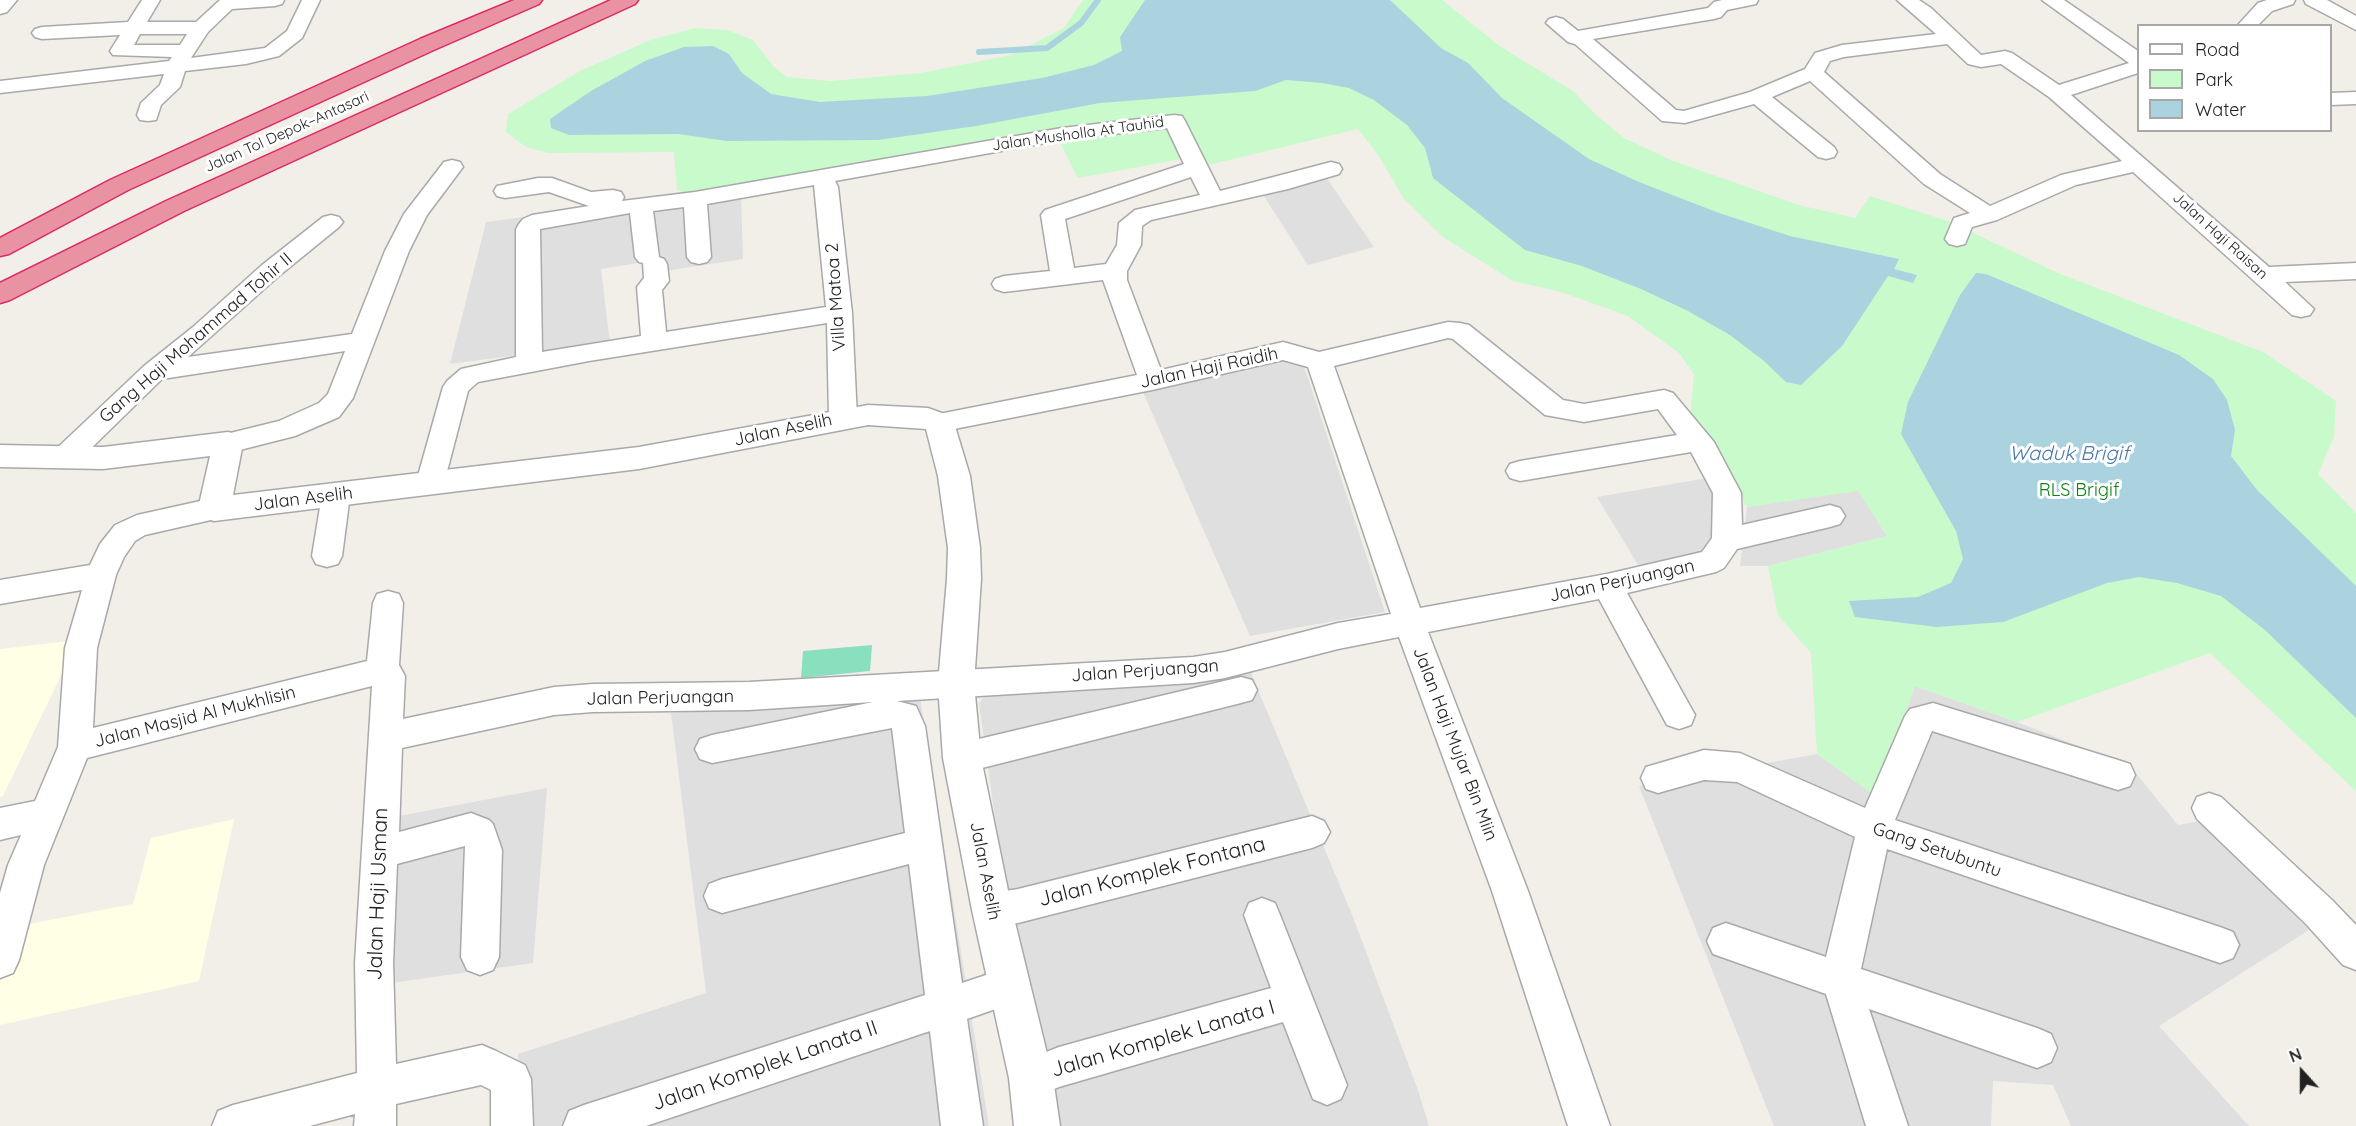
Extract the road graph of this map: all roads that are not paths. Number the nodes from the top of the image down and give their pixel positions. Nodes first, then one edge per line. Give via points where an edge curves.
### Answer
1 (8, 0) edge
2 (151, 0) edge
3 (275, 0) edge
4 (311, 0) edge
5 (480, 0) edge
6 (532, 0) edge
7 (581, 0) edge
8 (628, 0) edge
9 (1749, 0) edge
10 (1906, 0) edge
11 (2051, 0) edge
12 (2286, 0) edge
13 (2313, 0) edge
14 (229, 2) edge
15 (0, 8) edge
16 (1556, 23) dead end
17 (2248, 24) edge
18 (2356, 24) edge
19 (133, 28) junction
20 (201, 28) junction
21 (42, 33) dead end
22 (1950, 38) junction
23 (1581, 39) junction
24 (181, 58) junction
25 (2137, 59) edge
26 (2137, 69) edge
27 (1813, 73) junction
28 (0, 87) edge
29 (2056, 93) junction
30 (1757, 96) junction
31 (2356, 98) edge
32 (2332, 99) edge
33 (148, 115) dead end
34 (1826, 152) dead end
35 (2138, 164) junction
36 (452, 167) dead end
37 (1198, 167) junction
38 (1331, 169) dead end
39 (822, 178) junction
40 (505, 191) dead end
41 (694, 199) junction
42 (1213, 199) junction
43 (666, 201) junction
44 (641, 205) junction
45 (1989, 215) junction
46 (331, 222) dead end
47 (1958, 239) dead end
48 (0, 240) edge
49 (0, 248) edge
50 (699, 257) dead end
51 (1115, 271) junction
52 (2356, 272) edge
53 (2265, 275) junction
54 (0, 277) edge
55 (1063, 277) junction
56 (1004, 284) dead end
57 (0, 294) edge
58 (2301, 309) dead end
59 (839, 313) junction
60 (362, 341) junction
61 (654, 342) junction
62 (1319, 361) junction
63 (529, 363) junction
64 (153, 372) junction
65 (1152, 381) junction
66 (843, 418) junction
67 (939, 423) junction
68 (1697, 441) junction
69 (228, 443) junction
70 (0, 456) edge
71 (64, 458) junction
72 (1520, 471) dead end
73 (430, 483) junction
74 (336, 495) junction
75 (214, 509) junction
76 (1830, 516) dead end
77 (1727, 540) junction
78 (327, 556) dead end
79 (101, 575) junction
80 (1607, 586) junction
81 (0, 592) edge
82 (388, 603) dead end
83 (1409, 622) junction
84 (379, 672) junction
85 (956, 684) junction
86 (1241, 690) dead end
87 (1679, 715) dead end
88 (386, 737) junction
89 (75, 747) junction
90 (712, 749) dead end
91 (962, 758) junction
92 (2118, 775) dead end
93 (1658, 778) dead end
94 (2209, 808) dead end
95 (48, 814) junction
96 (0, 824) edge
97 (1874, 829) junction
98 (1312, 832) dead end
99 (924, 844) junction
100 (379, 853) junction
101 (722, 896) dead end
102 (992, 910) junction
103 (1262, 915) dead end
104 (1726, 941) dead end
105 (2220, 945) dead end
106 (2356, 952) edge
107 (480, 957) dead end
108 (0, 960) edge
109 (1840, 978) junction
110 (1010, 986) junction
111 (1294, 1000) junction
112 (945, 1005) junction
113 (2037, 1048) dead end
114 (1031, 1078) junction
115 (1327, 1085) dead end
116 (376, 1107) edge
117 (233, 1126) edge
118 (512, 1126) edge
119 (584, 1126) edge
120 (962, 1126) edge
121 (1037, 1126) edge
122 (1589, 1126) edge
123 (1887, 1126) edge

1 - 15 street
2 - 19 street
3 - 14 street
4 - 24 street via 295,34 272,52 246,58
5 - 48 highway via 269,94
6 - 49 highway, Jalan Tol Depok–Antasari via 119,185
7 - 54 highway, Jalan Tol Depok–Antasari via 148,196
8 - 57 highway via 185,201
9 - 23 street via 1721,6 1714,13 1585,35
10 - 22 street, Jalan Haji Raisan
11 - 25 street
12 - 17 street via 2265,7
13 - 18 street
14 - 20 street
16 - 23 street
19 - 20 street
19 - 21 street
19 - 24 street via 120,51
20 - 24 street
22 - 27 street via 1842,51 1822,57
22 - 29 street, Jalan Haji Raisan via 1975,60 2005,57
23 - 30 street via 1670,116 1685,117
24 - 28 street
24 - 33 street via 170,87 151,103
26 - 29 street
27 - 30 street
27 - 45 street via 1932,179
29 - 35 street, Jalan Haji Raisan
30 - 34 street
31 - 32 street
35 - 45 street via 2069,180
35 - 53 street, Jalan Haji Raisan
36 - 60 street via 416,214 397,251
37 - 39 street, Jalan Musholla At Tauhid via 1174,121 1062,134
37 - 42 street, Jalan Musholla At Tauhid
37 - 55 street via 1053,215
38 - 42 street
39 - 41 street
39 - 59 street, Villa Matoa 2 via 827,187
40 - 43 street via 552,185 588,199 642,195
41 - 43 street
41 - 50 street
42 - 51 street via 1136,218 1131,223 1129,245
43 - 44 street
44 - 61 street via 657,281 649,287
44 - 63 street via 540,220 529,226
45 - 47 street via 1962,223
46 - 64 street, Gang Haji Mohammad Tohir II
51 - 55 street
51 - 65 street
52 - 53 street
53 - 58 street, Jalan Haji Raisan
55 - 56 street
59 - 61 street
59 - 66 street, Villa Matoa 2
60 - 64 street
60 - 69 street via 340,398 329,410 285,429
61 - 63 street
62 - 65 street, Jalan Haji Raidih via 1283,351
62 - 68 street, Jalan Haji Raidih via 1460,330 1555,408 1584,413 1664,399
62 - 83 street, Jalan Haji Mujar Bin Miin
63 - 73 street via 479,371 456,387
64 - 71 street, Gang Haji Mohammad Tohir II
65 - 67 street, Jalan Haji Raidih
66 - 67 street, Jalan Aselih via 890,414
66 - 73 street, Jalan Aselih via 639,458
67 - 85 street, Jalan Aselih via 954,476 962,526 964,579
68 - 72 street
68 - 77 street via 1727,493
69 - 71 street via 141,455
69 - 75 street
70 - 71 street
73 - 74 street, Jalan Aselih
74 - 75 street, Jalan Aselih
74 - 78 street
75 - 79 street, Jalan Masjid Al Mukhlisin via 137,526 125,533
76 - 77 street
77 - 80 street, Jalan Perjuangan via 1713,560 1705,564
79 - 81 street
79 - 89 street, Jalan Masjid Al Mukhlisin via 81,648
80 - 83 street, Jalan Perjuangan
80 - 87 street
82 - 84 street
83 - 85 street, Jalan Perjuangan via 1193,670
83 - 122 street, Jalan Haji Mujar Bin Miin via 1510,891
84 - 88 street, Jalan Haji Usman via 389,676
84 - 89 street, Jalan Masjid Al Mukhlisin
85 - 88 street, Jalan Perjuangan via 749,696 555,701
85 - 91 street, Jalan Aselih
86 - 91 street
88 - 100 street, Jalan Haji Usman
89 - 95 street
90 - 99 street via 888,713 904,716
91 - 102 street, Jalan Aselih
92 - 97 street via 1926,717 1917,726
93 - 97 street, Gang Setubuntu via 1704,765 1740,768
94 - 106 street
95 - 96 street
95 - 108 street via 26,865
97 - 105 street, Gang Setubuntu
97 - 109 street
98 - 102 street, Jalan Komplek Fontana
99 - 101 street
99 - 112 street
100 - 107 street via 471,829 481,835 484,850
100 - 116 street, Jalan Haji Usman via 374,963
102 - 110 street, Jalan Aselih
103 - 111 street, Jalan Komplek Lanata I
104 - 109 street
109 - 113 street
109 - 123 street
110 - 112 street, Jalan Komplek Lanata II
110 - 114 street, Jalan Aselih
111 - 114 street, Jalan Komplek Lanata I
111 - 115 street, Jalan Komplek Lanata I
112 - 119 street, Jalan Komplek Lanata II
112 - 120 street
114 - 121 street, Jalan Aselih
116 - 117 street
116 - 118 street via 482,1065 511,1079

